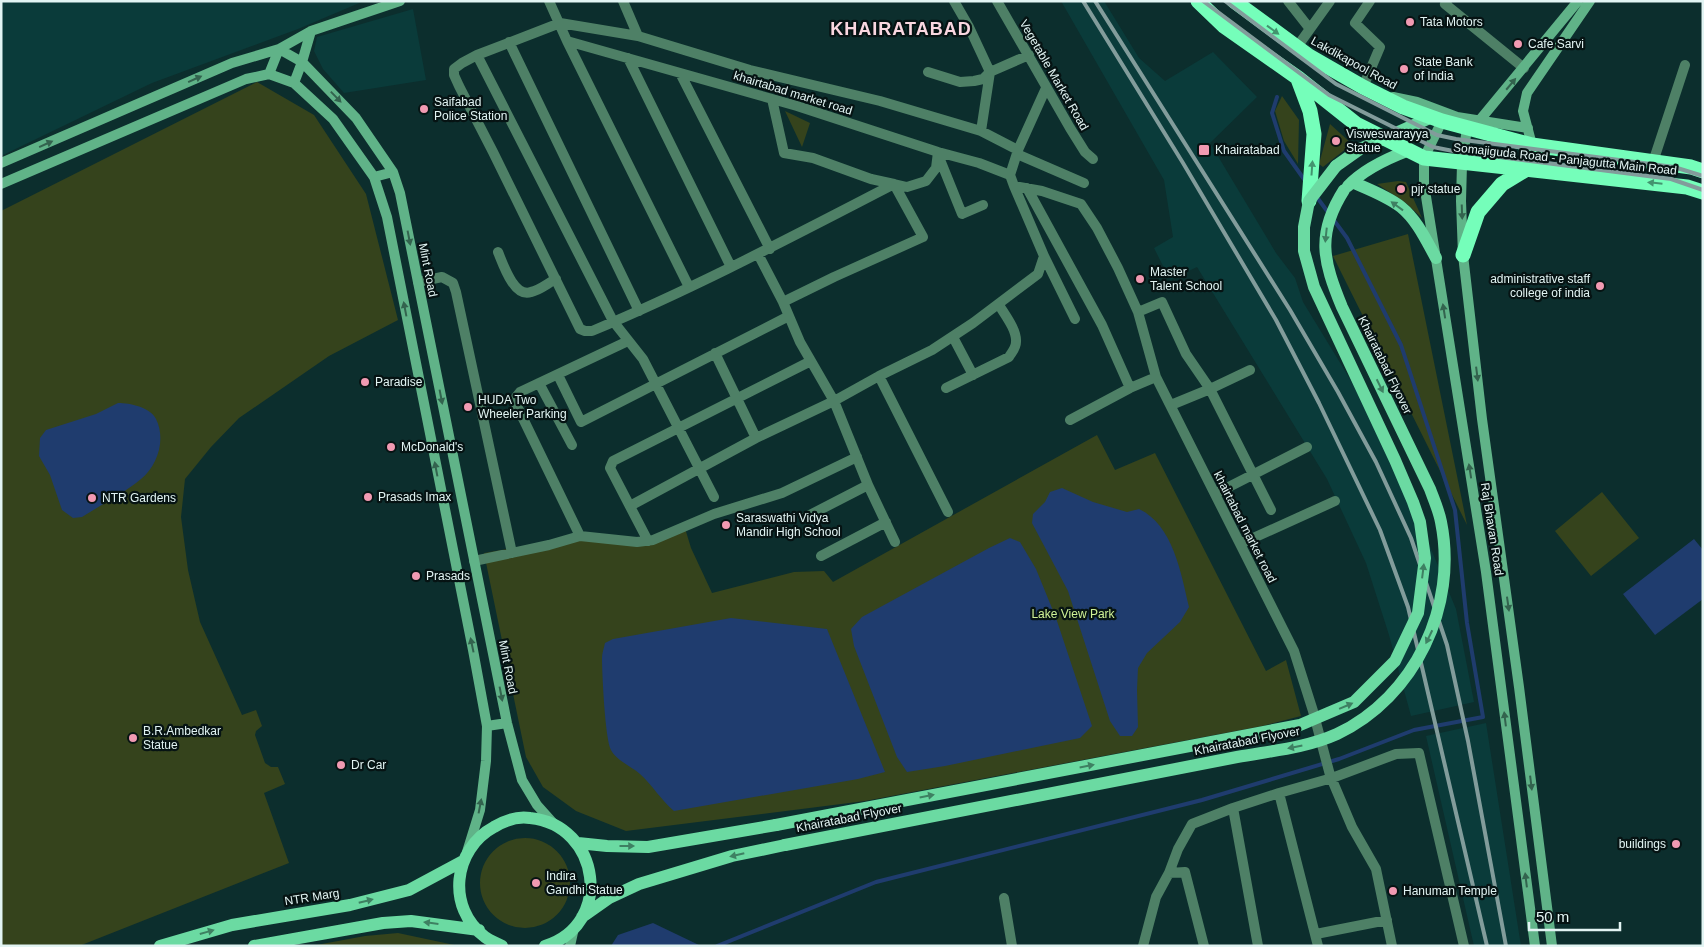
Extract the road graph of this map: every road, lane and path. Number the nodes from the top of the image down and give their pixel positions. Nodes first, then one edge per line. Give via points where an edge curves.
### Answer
1 (400, 1) edge
2 (549, 1) edge
3 (623, 1) edge
4 (954, 1) edge
5 (997, 1) edge
6 (1198, 1) edge
7 (1234, 1) edge
8 (1288, 1) edge
9 (1330, 1) edge
10 (1370, 1) edge
11 (1446, 1) edge
12 (1578, 1) edge
13 (1590, 1) edge
14 (560, 23) junction
15 (1310, 29) junction
16 (311, 30) junction
17 (638, 36) junction
18 (567, 40) junction
19 (509, 42) junction
20 (1297, 47) junction
21 (279, 49) junction
22 (477, 55) junction
23 (1029, 55) junction
24 (628, 58) junction
25 (302, 62) junction
26 (1684, 65) dead end
27 (1524, 68) junction
28 (928, 72) dead end
29 (990, 72) junction
30 (680, 73) junction
31 (269, 74) junction
32 (1298, 78) junction
33 (294, 83) junction
34 (1046, 88) junction
35 (1369, 90) junction
36 (772, 99) junction
37 (1437, 119) junction
38 (1473, 124) junction
39 (1528, 128) junction
40 (981, 131) junction
41 (1384, 139) junction
42 (1532, 145) junction
43 (1407, 150) junction
44 (1017, 152) junction
45 (938, 154) junction
46 (1424, 158) junction
47 (1093, 159) dead end
48 (1653, 162) junction
49 (1, 163) edge
50 (1462, 164) junction
51 (1527, 169) junction
52 (1703, 171) edge
53 (393, 172) junction
54 (1010, 175) junction
55 (374, 177) junction
56 (1084, 183) dead end
57 (1, 184) edge
58 (894, 184) junction
59 (1014, 186) junction
60 (1348, 186) junction
61 (1027, 188) junction
62 (1703, 192) edge
63 (1309, 201) junction
64 (983, 204) dead end
65 (770, 248) junction
66 (498, 252) dead end
67 (758, 254) junction
68 (1463, 255) junction
69 (1044, 256) junction
70 (1436, 258) junction
71 (730, 267) junction
72 (556, 279) junction
73 (418, 282) junction
74 (689, 286) junction
75 (783, 302) junction
76 (999, 305) junction
77 (639, 311) junction
78 (1138, 312) junction
79 (789, 316) junction
80 (1075, 319) dead end
81 (614, 321) junction
82 (953, 337) junction
83 (628, 341) junction
84 (715, 353) junction
85 (811, 361) junction
86 (1250, 370) dead end
87 (558, 375) junction
88 (973, 375) junction
89 (879, 376) junction
90 (1156, 377) junction
91 (539, 383) junction
92 (656, 385) junction
93 (946, 388) dead end
94 (1130, 388) junction
95 (1210, 389) junction
96 (736, 399) junction
97 (834, 401) junction
98 (1171, 405) junction
99 (1070, 420) dead end
100 (678, 428) junction
101 (756, 438) junction
102 (572, 444) dead end
103 (1306, 447) dead end
104 (857, 457) junction
105 (700, 470) junction
106 (1253, 474) junction
107 (868, 484) junction
108 (1215, 494) junction
109 (714, 497) dead end
110 (1335, 501) dead end
111 (630, 506) junction
112 (1271, 510) dead end
113 (948, 512) dead end
114 (804, 518) dead end
115 (886, 522) junction
116 (580, 536) junction
117 (648, 541) junction
118 (895, 542) dead end
119 (1240, 544) junction
120 (512, 553) junction
121 (821, 556) dead end
122 (474, 561) junction
123 (507, 724) junction
124 (487, 726) junction
125 (1331, 776) junction
126 (1279, 793) junction
127 (1233, 808) junction
128 (554, 824) junction
129 (578, 843) junction
130 (464, 857) junction
131 (1169, 873) junction
132 (1004, 898) dead end
133 (582, 917) junction
134 (1387, 920) junction
135 (574, 928) junction
136 (479, 930) junction
137 (1316, 934) junction
138 (160, 946) edge
139 (254, 946) edge
140 (502, 946) edge
141 (545, 946) edge
142 (570, 946) edge
143 (1012, 946) edge
144 (1142, 946) edge
145 (1204, 946) edge
146 (1258, 946) edge
147 (1318, 946) edge
148 (1392, 946) edge
149 (1464, 946) edge
150 (1535, 946) edge
151 (1552, 946) edge

1 - 16 street
2 - 14 street
3 - 17 street
4 - 29 street
5 - 23 street, Vegetable Market Road
6 - 32 highway via 1224,26
7 -> 20 highway, Lakdikapool Road
8 - 15 street
9 - 15 street
10 - 35 street via 1355,23 1380,47
11 - 27 street via 1445,4
12 - 27 street
13 - 39 street via 1527,93 1524,112
14 - 17 street
14 - 18 street
14 - 19 street
15 - 20 street
16 - 21 street
16 - 25 street
17 - 40 street via 750,70
18 - 24 street, khairtabad market road
18 - 74 street
19 - 22 street
19 - 77 street
20 - 35 highway, Lakdikapool Road
21 - 25 street, Mint Road
21 - 31 street
49 -> 21 street via 232,62
22 - 72 street via 462,62 454,69 454,75
22 - 81 street
23 - 29 street
23 - 34 street, Vegetable Market Road
24 - 30 street, khairtabad market road
24 - 71 street
25 - 33 street
25 -> 53 street, Mint Road via 356,118
26 - 48 street
38 -> 27 street
28 - 29 street via 960,82 983,79
29 - 40 street
30 - 36 street, khairtabad market road
30 - 65 street
31 - 33 street
31 - 57 street via 246,79
32 - 41 highway, Somajiguda Road - Panjagutta Main Road via 1356,124
63 -> 32 highway via 1314,134
33 - 55 street via 333,119
34 - 44 street
34 - 47 street, Vegetable Market Road via 1085,152
35 - 37 highway, Lakdikapool Road
35 - 38 street via 1417,102
36 - 45 street, khairtabad market road
36 - 58 street via 784,153 813,158 870,180
37 - 38 highway, Somajiguda Road - Panjagutta Main Road
37 - 41 main road, Khairatabad Flyover
37 - 46 street, Raj Bhavan Road
38 - 39 street
38 - 42 highway, Somajiguda Road - Panjagutta Main Road
38 - 50 street, Raj Bhavan Road
39 - 42 street
40 - 44 street
41 - 43 highway, Somajiguda Road - Panjagutta Main Road
41 - 63 main road, Khairatabad Flyover, bridge via 1336,166
42 - 48 highway, Somajiguda Road - Panjagutta Main Road
43 - 46 highway, Somajiguda Road - Panjagutta Main Road
43 - 60 main road, Khairatabad Flyover
44 - 54 street
44 - 56 street
45 - 54 street, khairtabad market road via 979,163
45 - 58 street via 936,168 926,181 907,188
45 - 64 street via 962,214
46 - 50 highway, Somajiguda Road - Panjagutta Main Road
46 - 70 street, Raj Bhavan Road via 1424,184
48 - 52 highway, Somajiguda Road - Panjagutta Main Road
50 - 51 highway, Somajiguda Road - Panjagutta Main Road
50 -> 68 street, Raj Bhavan Road
62 -> 51 highway, Somajiguda Road - Panjagutta Main Road via 1687,187
51 - 68 highway via 1502,184 1478,212
53 - 55 street
53 -> 73 street, Mint Road
54 - 59 street
124 -> 55 street via 387,217
58 - 65 street
58 - 75 street via 923,237
59 - 61 street, khairtabad market road
59 - 69 street
70 -> 60 main road via 1418,225 1401,207 1385,197
60 -> 133 main road, Khairatabad Flyover, bridge via 1330,216 1326,230 1325,253 1332,283 1430,489 1441,521 1444,547 1441,604 1431,634 1395,691 1367,715 1336,734 1300,746 732,856 639,884 609,898
61 - 78 street, khairtabad market road via 1081,204 1114,260
61 - 94 street via 1102,325
129 -> 63 main road, Khairatabad Flyover, bridge via 648,846 776,825 1300,725 1354,702 1395,662 1418,614 1425,558 1420,522 1395,460 1314,287 1304,251
65 - 67 street
66 - 72 street via 508,276 523,293 531,293
67 - 71 street
67 - 75 street
68 -> 151 street, Raj Bhavan Road
69 - 76 street via 1038,274
69 - 80 street
150 -> 70 street, Raj Bhavan Road via 1486,572
71 - 74 street
72 - 81 street via 580,329 592,331
73 - 120 street via 442,277 453,283
73 -> 122 street, Mint Road
74 - 77 street
75 - 79 street
76 - 82 street
76 - 88 street via 1017,341 1015,348 1009,357
77 - 81 street
78 - 90 street, khairtabad market road
78 - 95 street via 1162,302 1186,354
79 - 84 street
79 - 85 street
81 - 83 street
82 - 88 street
82 - 89 street
83 - 87 street
83 - 92 street via 643,359
84 - 92 street
84 - 96 street
85 - 96 street
85 - 97 street
86 - 95 street
87 - 91 street
87 - 92 street via 581,422
88 - 93 street
89 - 97 street
89 - 113 street
90 - 94 street
90 - 98 street, khairtabad market road
91 - 102 street
91 - 116 street via 520,392 516,404
92 - 100 street
94 - 99 street
95 - 98 street
95 - 106 street
96 - 100 street
96 - 101 street
97 - 101 street
97 - 104 street
98 - 108 street, khairtabad market road
100 - 105 street
100 - 111 street via 610,464
101 - 105 street
103 - 106 street
104 - 107 street
104 - 117 street via 782,493 714,514
105 - 109 street
105 - 111 street
106 - 108 street
106 - 112 street
107 - 114 street
107 - 115 street
108 - 119 street, khairtabad market road
110 - 119 street
111 - 117 street
115 - 118 street
115 - 121 street
116 - 117 street
116 - 120 street
119 - 125 street, khairtabad market road via 1294,651
120 - 122 street
122 -> 123 street, Mint Road
123 - 124 street
123 - 128 street, Mint Road via 522,780 537,805
130 -> 124 street via 480,810
125 - 126 street
125 - 134 street, khairtabad market road via 1352,827 1376,869
125 - 149 street via 1396,754 1420,753
126 - 127 street
126 - 137 street
127 - 131 street via 1192,824
127 - 146 street
128 - 129 main road
128 - 130 main road via 530,817 504,821 482,833
129 - 133 main road via 590,866 591,892
130 - 136 main road via 458,882 461,903 470,922
138 -> 130 main road, NTR Marg via 232,924 350,905 409,890
131 - 144 street via 1156,897
131 - 145 street via 1185,872
132 - 143 street
133 - 135 main road
134 - 137 street
134 - 148 street, khairtabad market road
135 - 141 main road via 555,943
135 - 142 street
136 -> 139 main road via 411,921
136 - 140 main road
137 - 147 street

